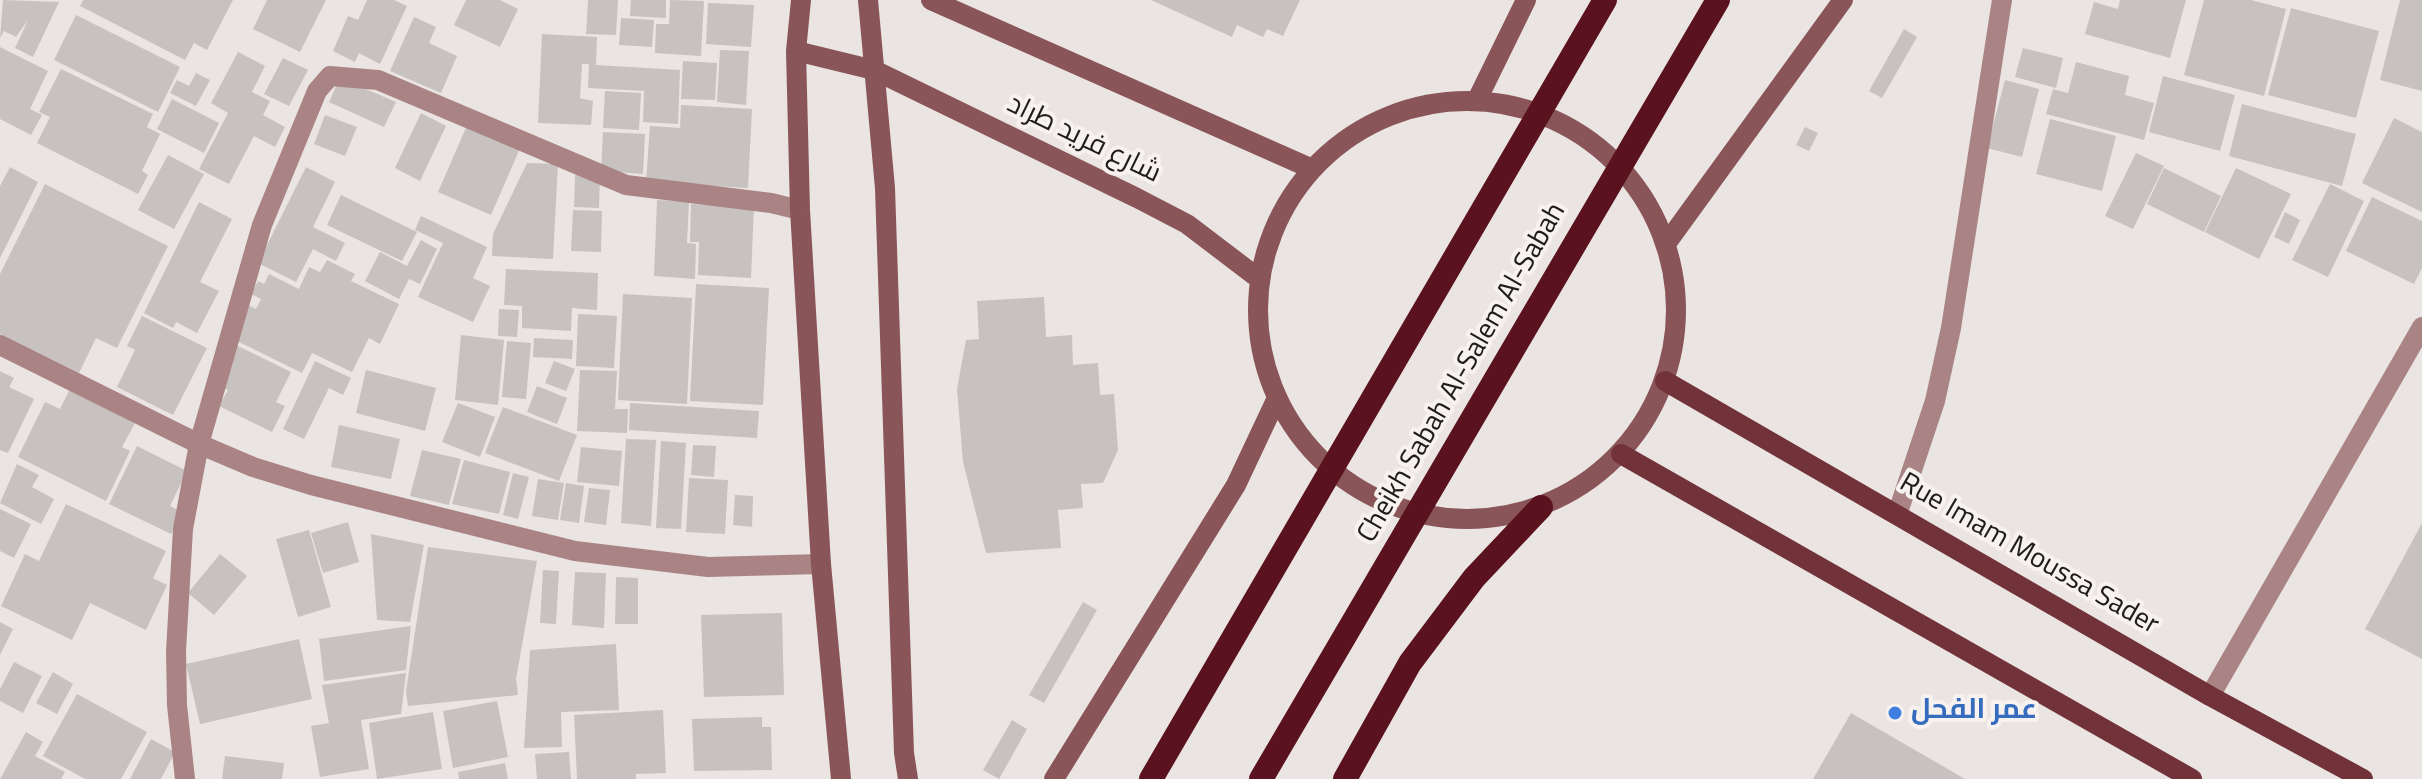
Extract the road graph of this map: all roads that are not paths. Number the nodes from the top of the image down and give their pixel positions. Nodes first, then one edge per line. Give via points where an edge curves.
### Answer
1 (801, 0) edge
2 (868, 0) edge
3 (931, 0) edge
4 (1526, 0) edge
5 (1605, 0) edge
6 (1718, 0) edge
7 (1843, 0) edge
8 (2002, 0) edge
9 (796, 51) junction
10 (874, 70) junction
11 (1477, 100) junction
12 (1310, 168) junction
13 (800, 210) junction
14 (1666, 244) junction
15 (1258, 278) junction
16 (2422, 327) edge
17 (0, 345) edge
18 (1665, 381) junction
19 (1276, 400) junction
20 (199, 444) junction
21 (1621, 454) junction
22 (1541, 507) junction
23 (1898, 512) junction
24 (821, 564) junction
25 (2210, 696) junction
26 (2166, 773) edge
27 (185, 779) edge
28 (841, 779) edge
29 (908, 779) edge
30 (1054, 779) edge
31 (1151, 779) edge
32 (1261, 779) edge
33 (1345, 779) edge
34 (2192, 779) edge
35 (2363, 779) edge

1 - 9 street
2 - 10 street
3 - 12 street
4 - 11 street
5 - 31 highway, bridge
6 - 32 highway, Cheikh Sabah Al-Salem Al-Sabah, bridge
7 - 14 street
8 - 23 street via 1951,328 1935,401
9 - 10 street, شارع فريد طراد
9 - 13 street
10 - 15 street, شارع فريد طراد via 1187,224
10 - 29 street via 885,188
11 - 12 street via 1416,106 1358,129
11 - 14 street via 1539,114 1573,129 1613,160 1644,198
12 - 15 street via 1275,220
13 - 20 street via 626,185 378,80 330,76 303,120 262,225
13 - 24 street
14 - 18 street via 1676,289 1676,336
15 - 19 street via 1258,341
16 - 25 street
17 - 20 street
18 - 21 street via 1647,420
18 - 23 main road, Rue Imam Moussa Sader
19 - 22 street via 1311,452 1360,491 1418,514 1480,520
19 - 30 street via 1236,485
20 - 24 street via 311,485 575,551 708,567
20 - 27 street via 183,529 176,651
21 - 22 street via 1584,485
21 - 26 main road
22 - 33 highway via 1474,578 1410,663
23 - 25 main road, Rue Imam Moussa Sader
24 - 28 street
25 - 35 main road, Rue Imam Moussa Sader
26 - 34 main road

